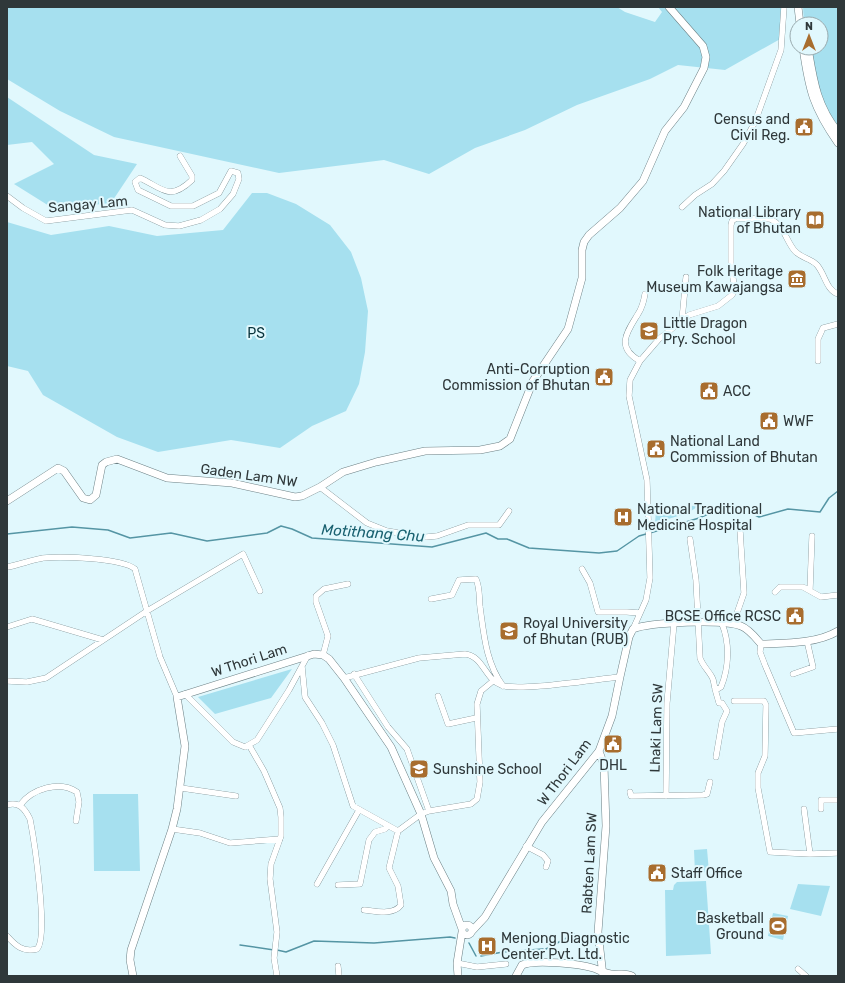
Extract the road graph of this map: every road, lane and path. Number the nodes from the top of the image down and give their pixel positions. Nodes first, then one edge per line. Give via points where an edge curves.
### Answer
1 (669, 7) edge
2 (784, 7) edge
3 (804, 56) edge
4 (809, 56) edge
5 (838, 132) edge
6 (838, 142) edge
7 (180, 156) dead end
8 (7, 196) edge
9 (682, 207) dead end
10 (686, 277) dead end
11 (646, 294) dead end
12 (838, 294) edge
13 (682, 320) junction
14 (838, 324) edge
15 (640, 361) junction
16 (818, 361) dead end
17 (320, 487) junction
18 (7, 501) edge
19 (509, 511) dead end
20 (740, 530) dead end
21 (812, 536) dead end
22 (690, 539) dead end
23 (7, 567) edge
24 (582, 569) dead end
25 (348, 584) dead end
26 (810, 590) junction
27 (260, 591) dead end
28 (775, 592) dead end
29 (838, 596) edge
30 (431, 599) dead end
31 (147, 611) junction
32 (640, 613) junction
33 (674, 622) junction
34 (698, 623) junction
35 (722, 624) junction
36 (736, 624) junction
37 (7, 627) edge
38 (633, 629) junction
39 (838, 631) edge
40 (103, 640) junction
41 (807, 641) junction
42 (761, 644) junction
43 (308, 655) junction
44 (323, 655) junction
45 (302, 666) junction
46 (354, 674) junction
47 (793, 674) dead end
48 (620, 676) junction
49 (344, 678) junction
50 (7, 680) edge
51 (493, 681) junction
52 (504, 686) junction
53 (715, 689) junction
54 (185, 694) junction
55 (438, 696) dead end
56 (177, 697) junction
57 (734, 701) dead end
58 (476, 718) junction
59 (838, 729) edge
60 (249, 745) junction
61 (599, 751) junction
62 (716, 757) dead end
63 (710, 782) dead end
64 (181, 788) junction
65 (630, 792) dead end
66 (236, 796) dead end
67 (666, 796) junction
68 (838, 800) edge
69 (7, 805) edge
70 (20, 805) junction
71 (804, 809) dead end
72 (821, 809) dead end
73 (359, 810) junction
74 (429, 811) junction
75 (421, 814) junction
76 (76, 821) dead end
77 (388, 826) junction
78 (172, 829) junction
79 (398, 831) junction
80 (280, 840) junction
81 (526, 846) junction
82 (838, 852) edge
83 (810, 854) junction
84 (546, 867) dead end
85 (317, 884) dead end
86 (338, 885) dead end
87 (364, 910) dead end
88 (466, 930) junction
89 (7, 936) edge
90 (457, 963) junction
91 (506, 964) dead end
92 (338, 966) dead end
93 (798, 969) dead end
94 (603, 974) edge
95 (133, 976) edge
96 (276, 976) edge
97 (339, 976) edge
98 (458, 976) edge
99 (516, 976) edge
100 (632, 976) edge
101 (806, 976) edge

1 - 17 main road, Gaden Lam NW via 703,46 706,57 704,68 684,107 660,139 643,180 620,208 584,242 582,278 568,329 533,381 510,439 500,446 480,450 419,452 376,462 343,472
2 - 9 street via 781,50 752,127 724,171 712,184
3 - 6 main road via 813,100
4 - 5 main road via 817,97 828,120
7 - 8 street, Sangay Lam via 192,176 192,180 180,190 170,192 152,186 140,178 135,182 138,190 171,206 185,207 193,206 219,193 231,172 238,173 240,179 233,194 220,209 201,220 184,225 165,226 132,210 46,221
10 - 13 street
11 - 15 street via 639,313 626,334 626,346 631,356
12 - 13 street via 832,291 817,265 794,251 775,221 736,218 731,225 734,292 718,306 689,315
13 - 15 street via 659,339
14 - 16 street via 823,328 818,339
15 - 32 street via 632,374 629,390 647,480 650,586
17 - 18 main road, Gaden Lam NW via 302,496 287,496 232,483 168,478 111,460 102,465 96,495 90,500 83,498 64,471 58,468
17 - 19 street via 376,527 415,536 438,536 475,524 499,525
20 - 36 street via 744,593
21 - 26 street
22 - 34 street
23 - 31 street via 45,558 82,558 128,564 135,569
24 - 32 street via 590,582 598,612
25 - 44 street via 324,590 316,596 328,636
26 - 28 street via 786,585 780,586
26 - 29 street via 814,595 821,597
27 - 31 street via 243,554
30 - 52 street via 452,595 458,580 476,579 490,662 495,675
31 - 40 street
31 - 56 street via 160,657
32 - 38 street
33 - 34 main road
33 - 38 main road
33 - 67 street, Lhaki Lam SW via 667,703
34 - 35 main road
34 - 53 street via 700,658 704,669 712,677
35 - 36 main road
35 - 53 street via 727,641 726,670 721,687
36 - 42 main road via 748,630
37 - 40 street via 32,619
38 - 48 main road, W Thori Lam
39 - 41 main road
40 - 50 street via 46,678 27,682
41 - 42 main road
41 - 47 street via 813,667
42 - 59 street via 760,652 794,732
43 - 44 main road, W Thori Lam
43 - 45 street
43 - 54 main road, W Thori Lam
44 - 49 main road
45 - 60 street via 258,740
45 - 73 street via 305,698 322,723 353,806
46 - 49 street
46 - 51 street via 419,658 465,654 476,658
46 - 74 street via 388,727 407,749
48 - 52 street via 546,685
48 - 61 main road, W Thori Lam via 612,716
49 - 75 main road via 391,747
51 - 52 street
51 - 58 street via 481,691
53 - 62 street via 719,703 722,703 727,711 722,722
54 - 56 main road, W Thori Lam
54 - 60 street via 233,742 245,747
55 - 58 street via 448,724
56 - 64 main road via 184,735
57 - 83 street via 764,701 766,705 765,756 758,773 758,788 770,852
58 - 74 street via 480,782 477,799 471,804
60 - 80 street via 280,808
61 - 81 main road, W Thori Lam via 561,796
61 - 94 main road, Rabten Lam SW via 604,765 606,826 598,932
63 - 67 street via 707,794
64 - 66 street
64 - 78 main road
65 - 67 street via 631,796
68 - 72 street via 821,800
69 - 70 street
70 - 76 street via 30,794 40,790 62,786 70,788 77,792 79,802
70 - 89 street via 30,819 33,834 39,885 41,941 37,949 27,950 19,948
71 - 83 street
73 - 77 street
73 - 85 street
74 - 75 street
75 - 79 street
75 - 88 main road via 434,858 451,891 456,914
77 - 79 street
77 - 86 street via 375,832 369,840 360,884
78 - 80 street via 200,832 230,843
78 - 95 main road via 131,950 130,966
79 - 87 street via 390,868 398,886 401,905 390,911
80 - 96 street via 270,879 277,932 274,958
81 - 84 street via 546,857
81 - 88 main road, W Thori Lam via 485,917
82 - 83 street
88 - 90 main road
90 - 91 street via 477,967
90 - 98 main road
92 - 97 street
93 - 101 street
94 - 99 main road via 593,968 540,961 522,965
94 - 100 main road

